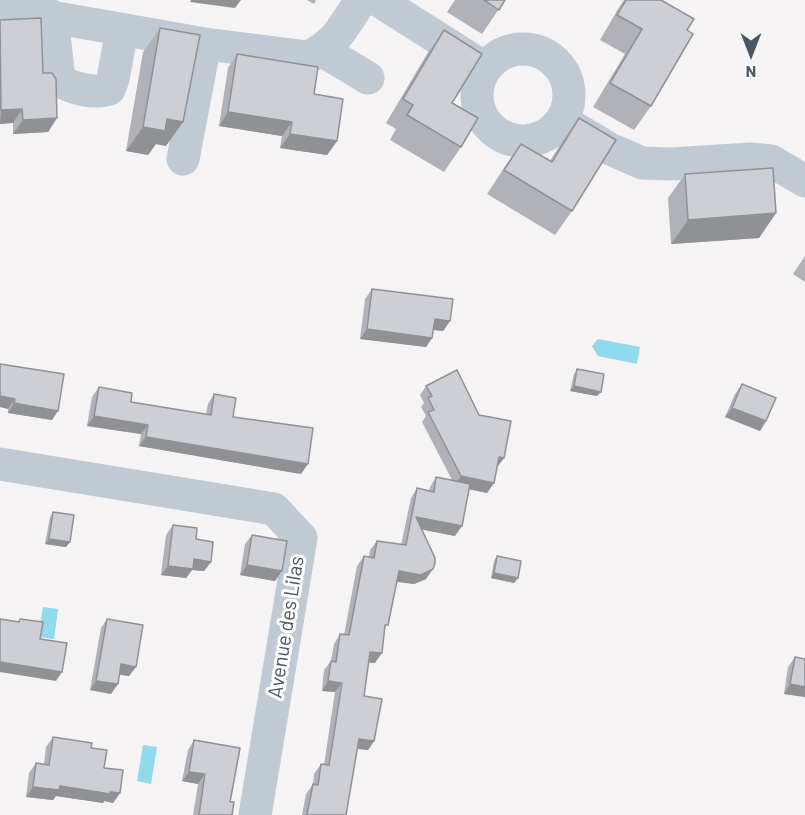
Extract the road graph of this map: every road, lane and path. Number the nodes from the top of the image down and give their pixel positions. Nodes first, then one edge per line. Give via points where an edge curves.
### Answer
1 (361, 0) edge
2 (378, 0) edge
3 (0, 8) edge
4 (52, 16) junction
5 (122, 30) junction
6 (205, 44) junction
7 (323, 51) junction
8 (486, 69) junction
9 (368, 78) dead end
10 (563, 121) junction
11 (183, 159) dead end
12 (805, 181) edge
13 (0, 464) edge
14 (255, 815) edge

1 - 7 street via 336,39
2 - 8 street
3 - 4 street
4 - 5 street
4 - 5 street via 59,81 87,90 109,89
5 - 6 street
6 - 7 street via 308,57
6 - 11 street
7 - 9 street
8 - 10 street via 505,51 527,48 549,56 565,74 570,98
8 - 10 street via 477,82 476,101 482,119 495,133 513,141 532,141 549,134
10 - 12 street via 642,163 771,161
13 - 14 street, Avenue des Lilas via 274,509 301,538

